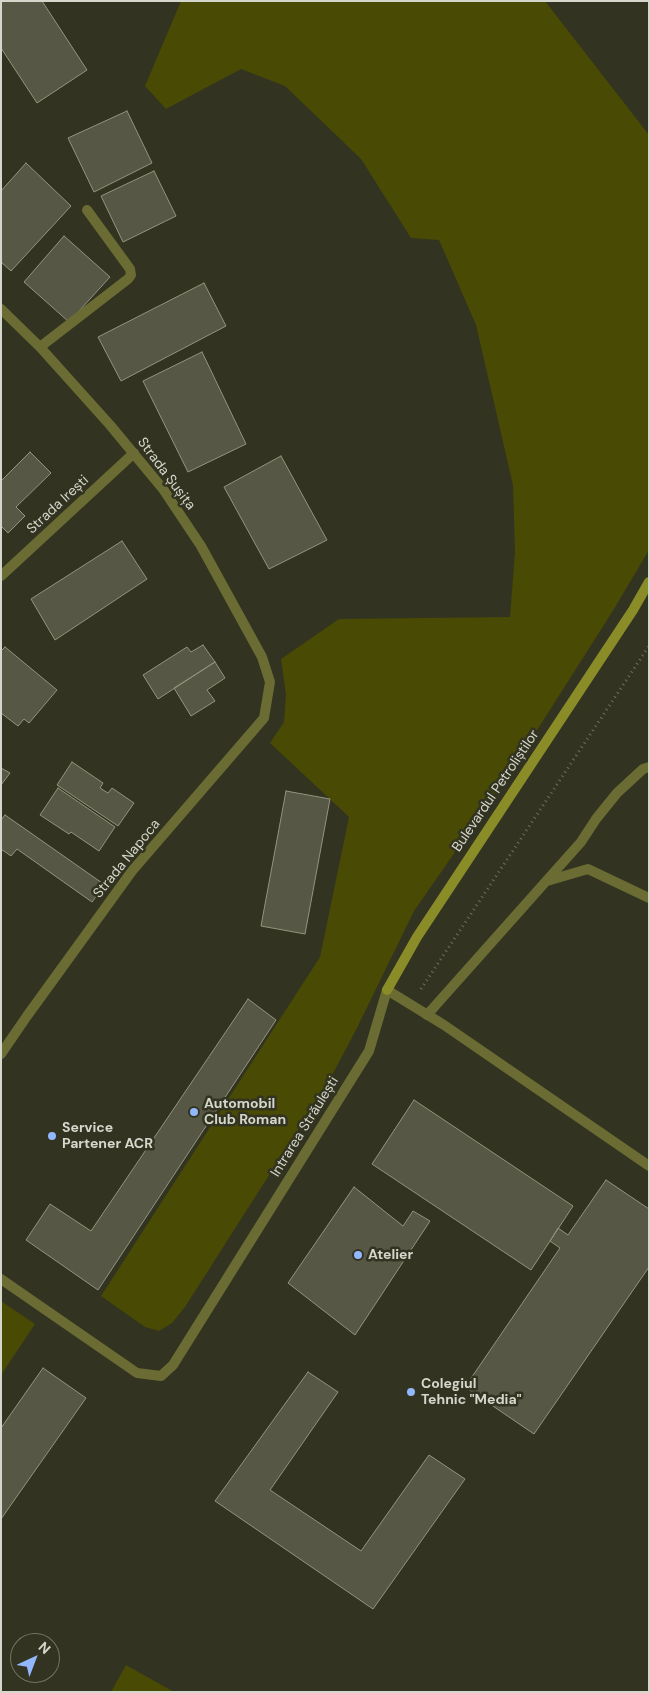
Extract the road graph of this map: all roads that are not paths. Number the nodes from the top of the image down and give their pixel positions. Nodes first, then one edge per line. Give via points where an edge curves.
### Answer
1 (87, 210) dead end
2 (1, 309) edge
3 (40, 347) junction
4 (134, 453) junction
5 (1, 576) edge
6 (649, 582) edge
7 (649, 590) edge
8 (633, 610) junction
9 (270, 682) joint
10 (649, 767) edge
11 (546, 881) junction
12 (649, 898) edge
13 (387, 990) junction
14 (427, 1015) junction
15 (1, 1054) edge
16 (649, 1166) edge
17 (1, 1279) edge

1 - 3 street via 130,269 131,275
2 - 3 street, Strada Șușița
3 - 4 street, Strada Șușița
4 - 5 street, Strada Irești
4 - 9 street, Strada Șușița via 201,546 262,657
6 - 8 street, Bulevardul Petroliștilor
7 - 8 street, Bulevardul Petroliștilor
8 - 13 street, Bulevardul Petroliștilor via 456,876
9 - 15 street, Strada Napoca via 264,718 132,871
10 - 11 street via 617,793 581,842
11 - 12 street via 588,869
11 - 14 street
13 - 14 street
13 - 17 street, Intrarea Străulești via 369,1051 173,1365 161,1376 137,1373
14 - 16 street

